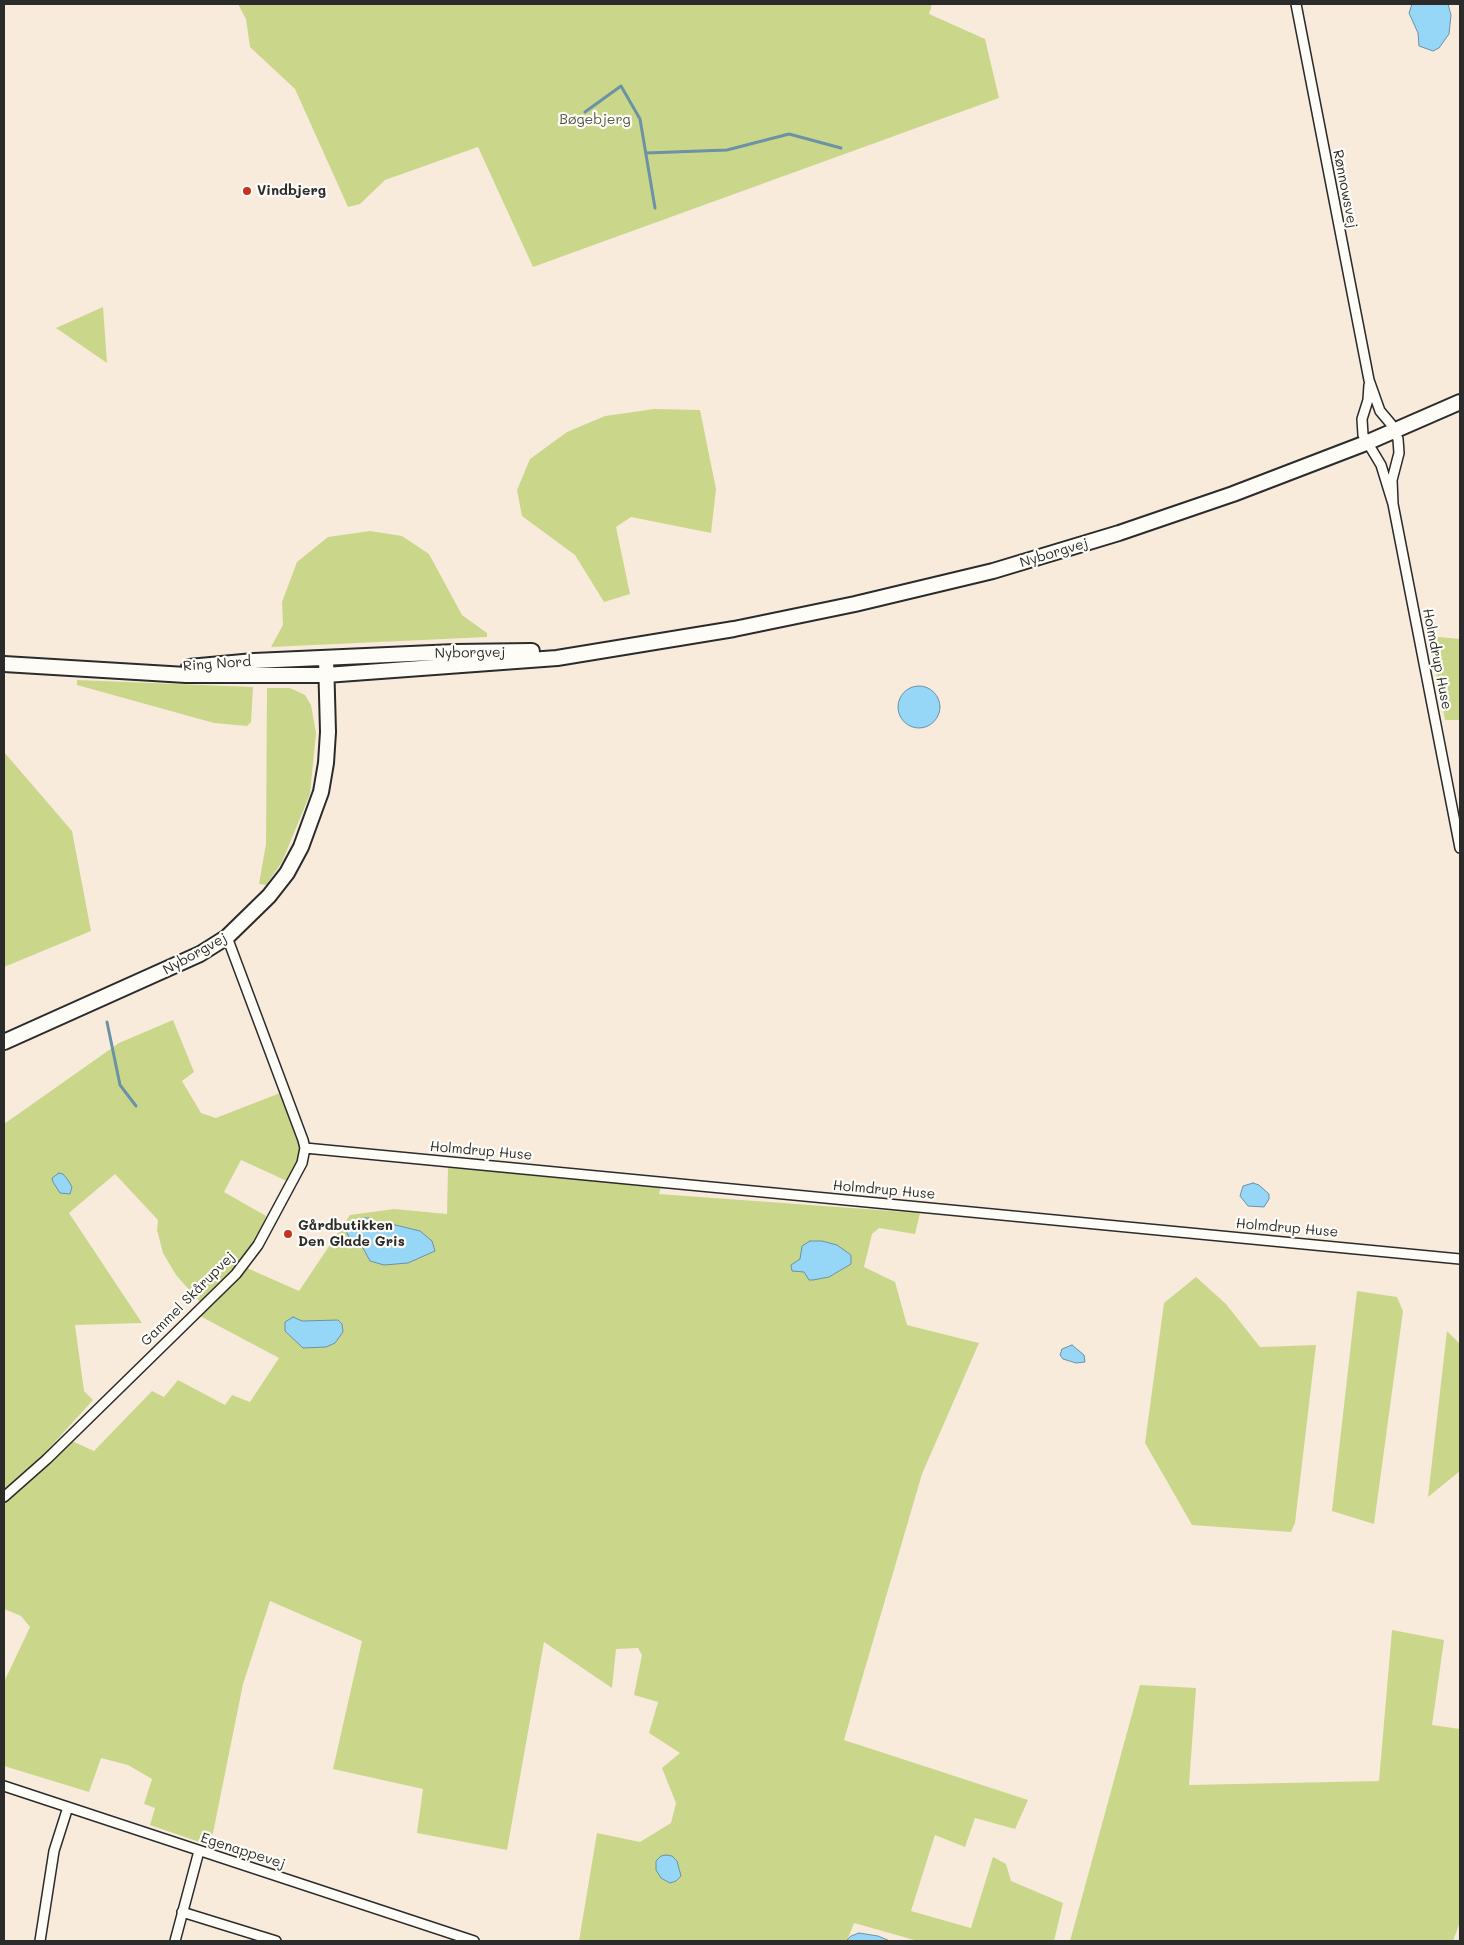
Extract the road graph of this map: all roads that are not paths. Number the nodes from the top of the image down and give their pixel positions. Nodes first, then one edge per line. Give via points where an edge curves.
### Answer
1 (1296, 4) edge
2 (1369, 380) junction
3 (1460, 402) edge
4 (1394, 431) junction
5 (1366, 444) junction
6 (1393, 504) junction
7 (630, 646) junction
8 (326, 658) junction
9 (4, 664) edge
10 (108, 670) junction
11 (326, 675) junction
12 (1460, 848) edge
13 (227, 937) junction
14 (4, 1042) edge
15 (305, 1148) junction
16 (1460, 1259) edge
17 (4, 1497) edge
18 (4, 1786) edge
19 (68, 1807) junction
20 (199, 1851) junction
21 (182, 1912) junction
22 (40, 1941) edge
23 (175, 1941) edge
24 (276, 1941) edge
25 (474, 1941) edge

1 - 2 street, Rønnowsvej
2 - 4 street, Rønnowsvej via 1380,412
2 - 5 street, Rønnowsvej via 1368,400 1362,419
3 - 4 main road, Nyborgvej
4 - 5 main road, Nyborgvej
4 - 6 street, Holmdrup Huse via 1400,453 1392,480
5 - 6 street, Holmdrup Huse via 1381,465
5 - 7 main road, Nyborgvej via 1119,533 993,571 734,629
6 - 12 street, Holmdrup Huse
7 - 8 main road, Nyborgvej
7 - 11 main road, Nyborgvej via 557,658
8 - 10 main road, Ring Nord
8 - 11 main road, Nyborgvej
9 - 10 main road, Ring Nord
10 - 11 main road, Ring Nord via 186,675
11 - 13 main road, Nyborgvej via 326,763 313,820 287,873 266,900
13 - 14 main road, Nyborgvej via 170,968
13 - 15 street
15 - 16 street, Holmdrup Huse
15 - 17 street, Gammel Skårupvej via 302,1163 258,1245 236,1274
18 - 19 street, Egenappevej
19 - 20 street, Egenappevej
19 - 22 street via 54,1851
20 - 21 street
20 - 25 street, Egenappevej
21 - 23 street
21 - 24 street

